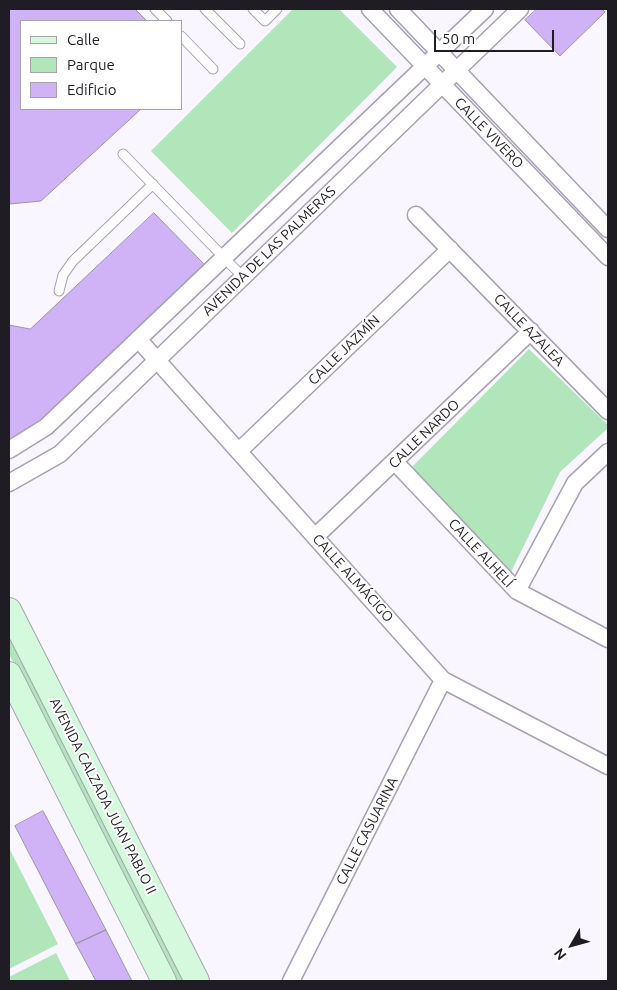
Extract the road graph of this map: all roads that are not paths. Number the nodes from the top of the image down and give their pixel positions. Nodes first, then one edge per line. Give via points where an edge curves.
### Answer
1 (156, 9) edge
2 (205, 9) edge
3 (253, 9) edge
4 (277, 9) edge
5 (398, 9) edge
6 (485, 9) edge
7 (520, 9) edge
8 (381, 12) edge
9 (166, 20) edge
10 (182, 37) edge
11 (240, 44) dead end
12 (440, 52) junction
13 (426, 66) junction
14 (213, 69) dead end
15 (457, 70) junction
16 (442, 83) junction
17 (123, 154) dead end
18 (153, 184) junction
19 (591, 210) junction
20 (416, 215) dead end
21 (576, 224) junction
22 (608, 229) edge
23 (450, 249) junction
24 (224, 256) junction
25 (608, 257) edge
26 (242, 276) junction
27 (59, 291) dead end
28 (531, 331) junction
29 (138, 339) junction
30 (157, 362) junction
31 (608, 410) edge
32 (9, 450) edge
33 (239, 451) junction
34 (608, 452) edge
35 (395, 462) junction
36 (9, 483) edge
37 (316, 536) junction
38 (516, 591) junction
39 (9, 610) edge
40 (608, 640) edge
41 (9, 674) edge
42 (443, 680) junction
43 (608, 766) edge
44 (164, 981) edge
45 (197, 981) edge
46 (291, 981) edge

1 - 9 lane
2 - 11 lane
3 - 4 lane via 265,21
5 - 12 street, CALLE VIVERO
6 - 12 street, AVENIDA DE LAS PALMERAS
7 - 15 street, AVENIDA DE LAS PALMERAS
8 - 13 street, CALLE VIVERO
10 - 14 lane
12 - 13 street, AVENIDA DE LAS PALMERAS
12 - 15 street, CALLE VIVERO
13 - 16 street, CALLE VIVERO
13 - 24 street, AVENIDA DE LAS PALMERAS
15 - 16 street, AVENIDA DE LAS PALMERAS
15 - 19 street, CALLE VIVERO
16 - 21 street, CALLE VIVERO
16 - 26 street, AVENIDA DE LAS PALMERAS
17 - 18 lane
18 - 24 lane
18 - 27 lane via 73,262 63,275
19 - 21 street
19 - 22 street, CALLE VIVERO
20 - 23 street, CALLE AZALEA
21 - 25 street, CALLE VIVERO
23 - 28 street, CALLE AZALEA
23 - 33 street, CALLE JAZMÍN
24 - 26 lane
24 - 29 street, AVENIDA DE LAS PALMERAS
26 - 30 street, AVENIDA DE LAS PALMERAS
28 - 31 street, CALLE AZALEA
28 - 35 street, CALLE NARDO
29 - 30 street, CALLE ALMÁCIGO
29 - 32 street, AVENIDA DE LAS PALMERAS via 46,427
30 - 33 street, CALLE ALMÁCIGO
30 - 36 street, AVENIDA DE LAS PALMERAS via 60,454
33 - 37 street, CALLE ALMÁCIGO
34 - 38 street via 576,482
35 - 37 street, CALLE NARDO
35 - 38 street, CALLE ALHELÍ
37 - 42 street, CALLE ALMÁCIGO
38 - 40 street, CALLE ALHELÍ
39 - 45 main road, AVENIDA CALZADA JUAN PABLO II
41 - 44 main road, AVENIDA CALZADA JUAN PABLO II
42 - 43 street, CALLE ALMÁCIGO
42 - 46 street, CALLE CASUARINA

